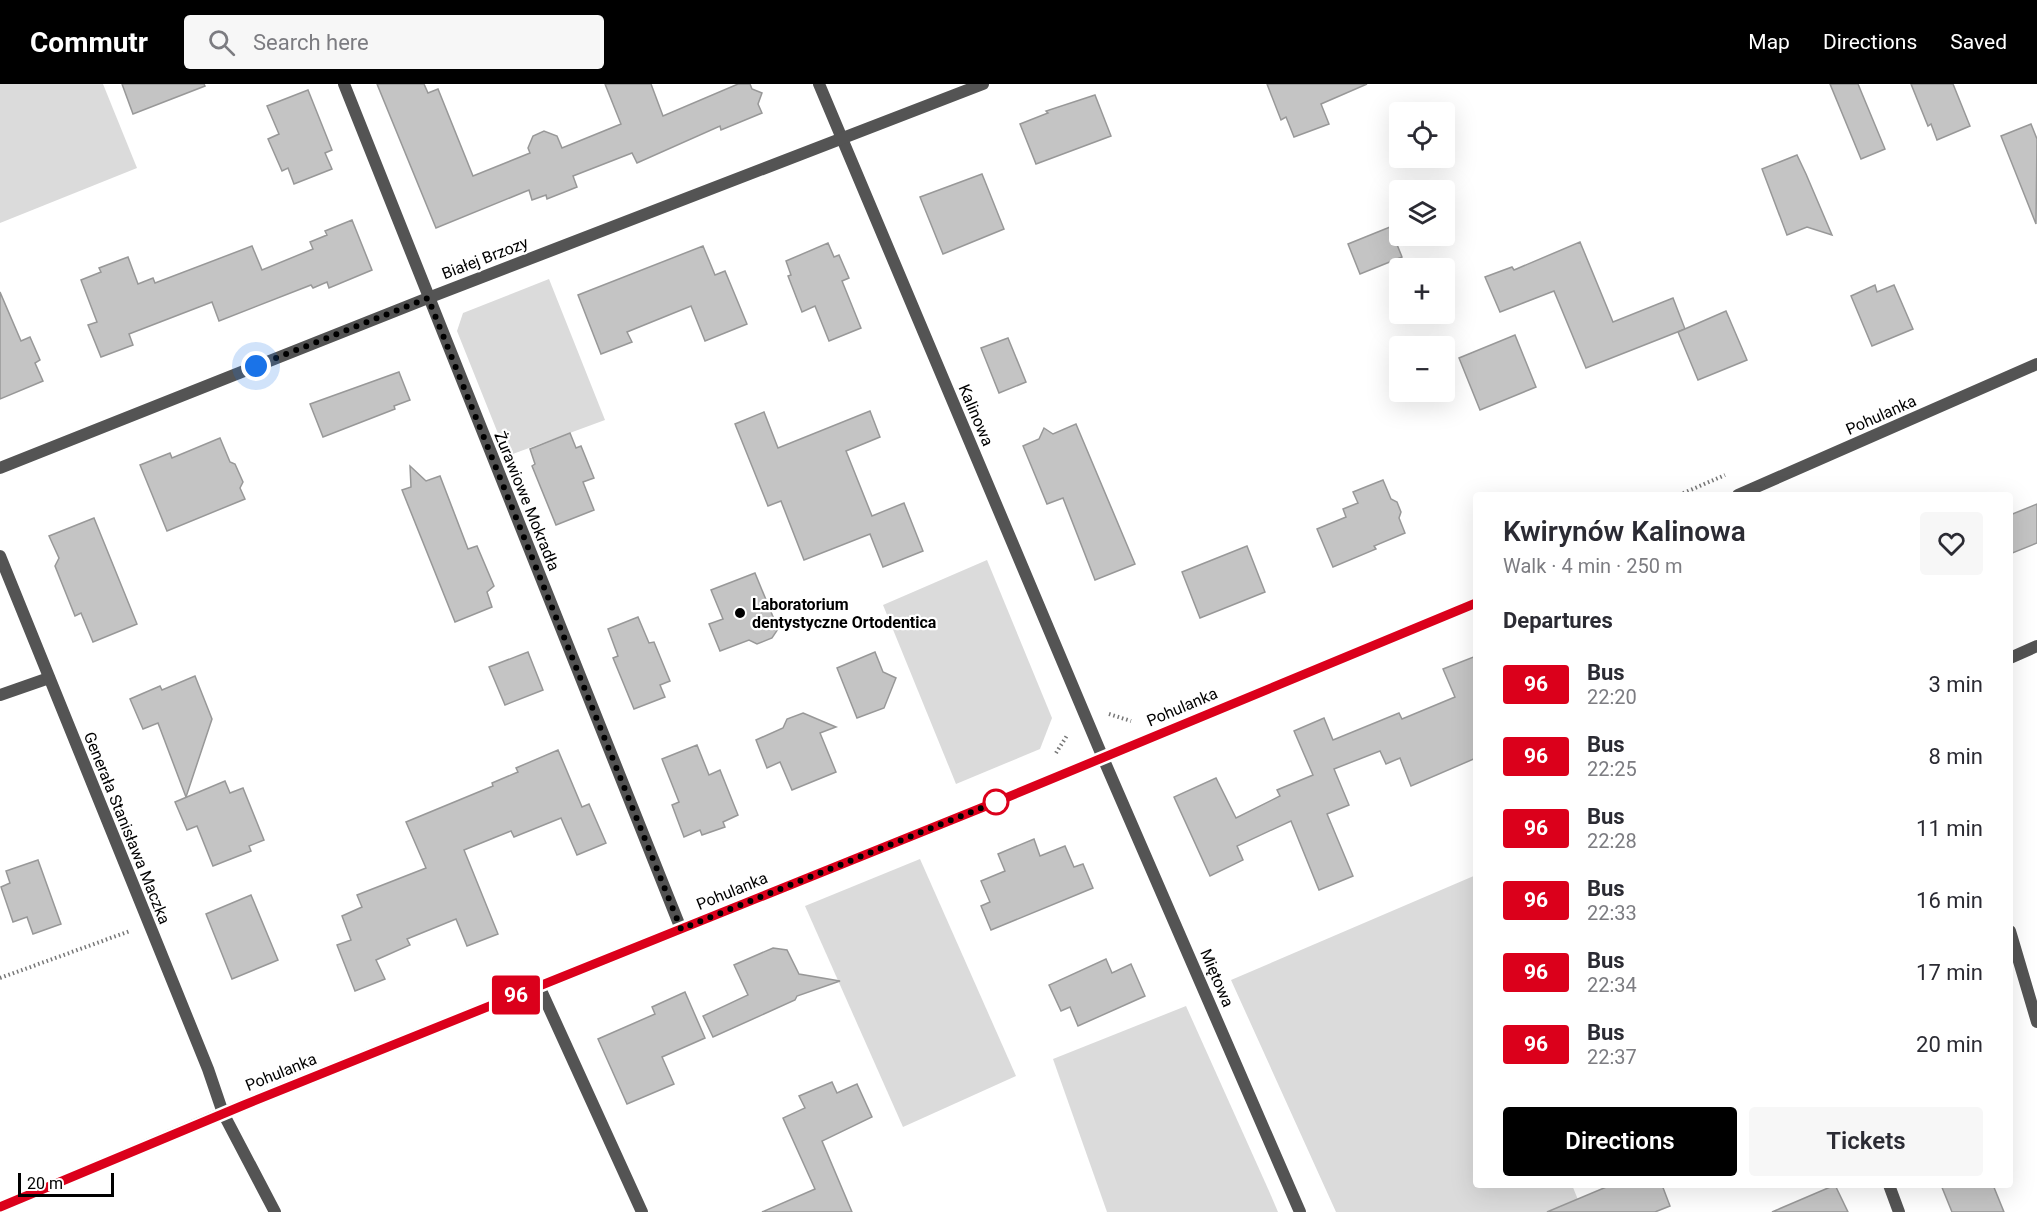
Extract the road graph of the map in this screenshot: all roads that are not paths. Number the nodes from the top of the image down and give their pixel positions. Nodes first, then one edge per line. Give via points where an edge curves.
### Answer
1 (344, 84) edge
2 (819, 84) edge
3 (982, 84) edge
4 (842, 139) junction
5 (428, 298) junction
6 (2037, 363) edge
7 (0, 468) edge
8 (1745, 492) edge
9 (0, 556) edge
10 (1473, 604) edge
11 (2037, 646) edge
12 (2013, 657) edge
13 (49, 678) junction
14 (0, 695) edge
15 (1103, 758) junction
16 (681, 929) junction
17 (2013, 941) edge
18 (539, 986) junction
19 (2037, 1022) edge
20 (223, 1113) junction
21 (1890, 1188) edge
22 (0, 1207) edge
23 (275, 1212) edge
24 (642, 1212) edge
25 (1300, 1212) edge
26 (1899, 1212) edge

1 - 5 street, Żurawiowe Mokradła
2 - 4 street, Kalinowa
3 - 4 street, Białej Brzozy
4 - 5 street, Białej Brzozy
4 - 15 street, Kalinowa
5 - 7 street, Białej Brzozy
5 - 16 street, Żurawiowe Mokradła
6 - 8 street, Pohulanka
9 - 13 street, Generała Stanisława Maczka
10 - 15 street, Pohulanka
11 - 12 street
13 - 14 street
13 - 20 street, Generała Stanisława Maczka
15 - 16 street, Pohulanka
15 - 25 street, Miętowa
16 - 18 street, Pohulanka
17 - 19 street
18 - 20 street, Pohulanka
18 - 24 street
20 - 22 street, Pohulanka
20 - 23 street, Generała Stanisława Maczka
21 - 26 street

